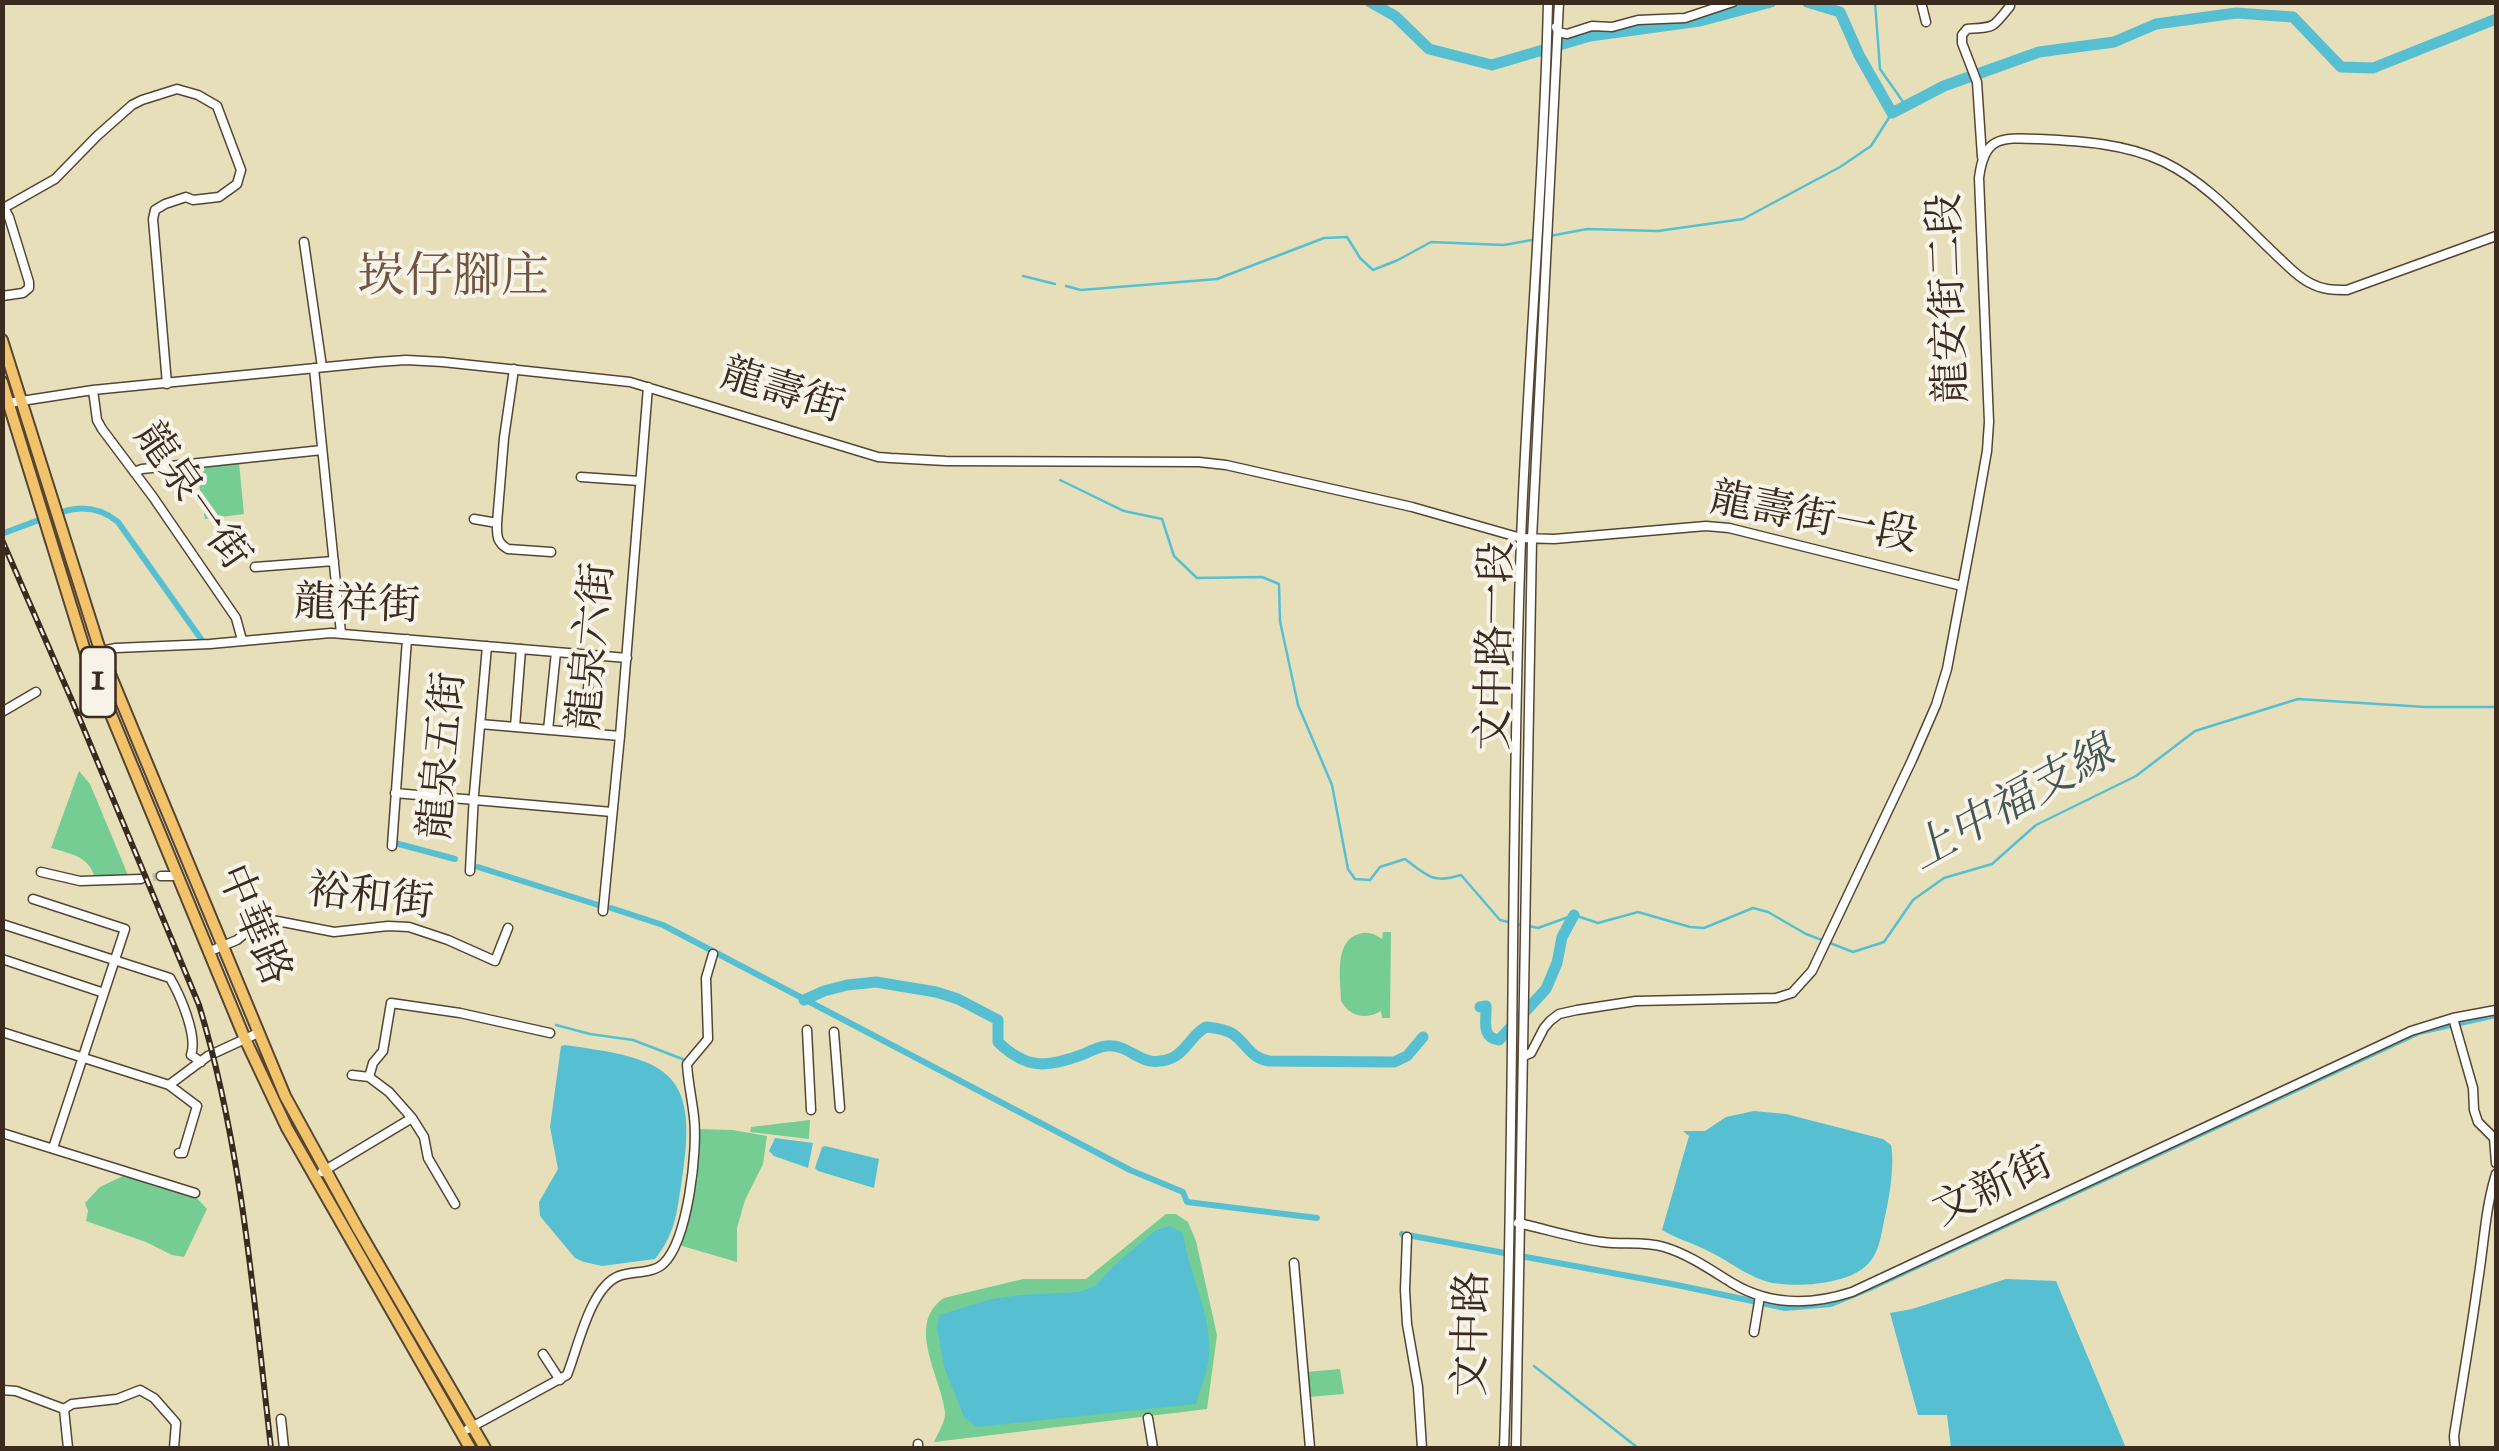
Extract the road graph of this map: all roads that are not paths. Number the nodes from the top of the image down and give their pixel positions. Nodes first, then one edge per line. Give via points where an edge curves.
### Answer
1 (1548, 2) edge
2 (1559, 2) edge
3 (1734, 2) edge
4 (1921, 2) edge
5 (2009, 2) edge
6 (1926, 22) dead end
7 (1554, 37) junction
8 (1982, 158) junction
9 (3, 208) edge
10 (2496, 236) edge
11 (304, 242) dead end
12 (2, 296) edge
13 (2, 340) edge
14 (1535, 367) junction
15 (318, 368) junction
16 (514, 369) junction
17 (2, 382) edge
18 (167, 384) junction
19 (648, 388) junction
20 (93, 390) junction
21 (22, 400) junction
22 (6, 404) edge
23 (322, 450) junction
24 (134, 472) junction
25 (582, 477) dead end
26 (640, 481) junction
27 (474, 519) dead end
28 (497, 522) junction
29 (1521, 538) junction
30 (1532, 539) junction
31 (550, 552) dead end
32 (334, 561) junction
33 (255, 567) dead end
34 (1962, 586) junction
35 (341, 634) junction
36 (407, 639) junction
37 (242, 640) junction
38 (487, 646) junction
39 (521, 649) junction
40 (100, 650) junction
41 (556, 652) junction
42 (86, 654) junction
43 (591, 655) junction
44 (627, 658) junction
45 (36, 692) dead end
46 (2, 712) edge
47 (480, 724) junction
48 (515, 727) junction
49 (548, 730) junction
50 (584, 733) junction
51 (620, 736) junction
52 (1516, 746) junction
53 (1529, 746) junction
54 (394, 792) junction
55 (473, 800) junction
56 (612, 812) junction
57 (392, 846) dead end
58 (470, 871) dead end
59 (41, 872) dead end
60 (161, 876) tunnel mouth
61 (178, 876) junction
62 (141, 878) tunnel mouth
63 (32, 899) dead end
64 (603, 911) dead end
65 (2, 924) edge
66 (508, 928) dead end
67 (222, 945) junction
68 (208, 952) junction
69 (714, 954) dead end
70 (7, 961) edge
71 (114, 961) junction
72 (104, 993) junction
73 (2496, 1010) edge
74 (2455, 1023) junction
75 (807, 1030) dead end
76 (2, 1032) edge
77 (834, 1032) dead end
78 (258, 1033) junction
79 (550, 1033) dead end
80 (246, 1039) junction
81 (1513, 1052) junction
82 (1524, 1056) junction
83 (83, 1058) junction
84 (201, 1062) junction
85 (352, 1075) dead end
86 (369, 1077) junction
87 (168, 1085) junction
88 (840, 1108) dead end
89 (811, 1110) dead end
90 (412, 1118) junction
91 (2, 1133) edge
92 (53, 1148) junction
93 (180, 1153) dead end
94 (2496, 1163) edge
95 (326, 1170) junction
96 (2496, 1174) edge
97 (315, 1176) junction
98 (195, 1193) dead end
99 (456, 1204) dead end
100 (1509, 1222) junction
101 (1521, 1223) junction
102 (1407, 1237) dead end
103 (1294, 1263) dead end
104 (1759, 1300) junction
105 (1754, 1332) dead end
106 (1513, 1339) junction
107 (543, 1354) dead end
108 (560, 1380) junction
109 (2, 1390) edge
110 (64, 1408) junction
111 (280, 1418) dead end
112 (1148, 1418) dead end
113 (467, 1430) junction
114 (68, 1448) edge
115 (174, 1448) edge
116 (284, 1448) edge
117 (470, 1448) edge
118 (485, 1448) edge
119 (1153, 1448) edge
120 (1310, 1448) edge
121 (1422, 1448) edge
122 (1504, 1448) edge
123 (1516, 1448) edge
124 (2455, 1448) edge

1 - 7 street
2 - 7 street
3 - 7 street via 1685,18 1592,26
4 - 6 street
5 - 8 street via 1995,25 1967,28 1962,35 1977,82
7 - 14 street, 文中路一段
8 - 10 street, 龍安街二段 via 1990,145 2024,138 2109,146 2162,161 2214,195 2305,281 2331,290
8 - 34 street, 龍安街二段 via 1989,422
9 - 12 street via 30,282 23,293
9 - 18 street via 56,179 142,100 177,89 217,106 240,178 220,197 186,197 155,210
11 - 15 street
13 - 21 main road, 1
14 - 29 street, 文中路一段
14 - 30 street, 文中路一段
15 - 16 street, 龍壽街 via 406,360
15 - 18 street, 龍壽街
15 - 23 street
16 - 19 street, 龍壽街
16 - 28 street
17 - 22 main road, 1
18 - 20 street, 龍壽街
19 - 26 street, 龍泉六街
19 - 29 street, 龍壽街 via 878,456 1212,464
20 - 21 street, 龍壽街
20 - 24 street, 龍泉一街 via 97,420
21 - 22 street, 龍壽街
21 - 40 main road, 中華路 / 1
22 - 42 main road, 中華路 / 1
23 - 24 street
23 - 32 street
24 - 37 street, 龍泉一街 via 236,618
25 - 26 street
26 - 44 street, 龍泉六街
27 - 28 street
28 - 31 street via 502,546
29 - 30 street, 龍壽街
29 - 52 street, 文中路一段
30 - 34 street, 龍壽街一段 via 1729,528
30 - 53 street, 文中路一段
32 - 33 street
32 - 35 street
34 - 82 street, 龍安街二段 via 1936,705 1824,946 1792,993 1760,1000 1636,1001 1559,1014
35 - 36 street, 龍祥街
35 - 37 street, 龍祥街
36 - 38 street, 龍祥街
36 - 54 street
37 - 40 street, 龍祥街
38 - 39 street, 龍祥街
38 - 47 street, 龍泉五街
39 - 41 street, 龍祥街
39 - 48 street
40 - 42 street, 龍祥街
40 - 67 main road, 中華路 / 1
41 - 43 street, 龍祥街
41 - 49 street
42 - 61 main road, 中華路 / 1
43 - 44 street, 龍祥街
43 - 50 street
44 - 51 street, 龍泉六街
45 - 46 street
47 - 48 street
47 - 55 street, 龍泉五街
48 - 49 street
49 - 50 street
50 - 51 street
51 - 56 street, 龍泉六街
52 - 53 street
52 - 81 street, 文中路一段
53 - 82 street, 文中路一段
54 - 55 street
54 - 57 street
55 - 56 street
55 - 58 street, 龍泉五街
56 - 64 street, 龍泉六街
59 - 62 street via 80,881
60 - 61 street
61 - 68 main road, 中華路 / 1
63 - 71 street via 125,929
65 - 71 street
66 - 67 street, 裕和街 via 495,961 409,927 334,932 272,920
67 - 68 street, 裕和街
67 - 78 main road, 中華路 / 1
68 - 80 main road, 中華路 / 1
69 - 108 street via 706,978 708,1038 686,1064 695,1152 686,1216 659,1268 605,1284
70 - 72 street
71 - 72 street
71 - 84 street via 170,978 188,1020 191,1056
72 - 83 street
73 - 74 street, 文新街
74 - 94 street via 2474,1110 2494,1138
74 - 104 street, 文新街 via 2412,1030 1852,1292 1813,1302
75 - 89 street
76 - 83 street
77 - 88 street
78 - 80 street
78 - 95 main road, 中華路 / 1
79 - 86 street via 391,1003 383,1051
80 - 84 street
80 - 97 main road, 中華路 / 1
81 - 82 street
81 - 100 street, 文中路一段
82 - 101 street, 文中路一段
83 - 87 street
83 - 92 street
84 - 87 street
85 - 86 street
86 - 90 street
87 - 93 street via 197,1106
90 - 95 street
90 - 99 street
91 - 92 street
92 - 98 street
95 - 97 street
95 - 113 main road, 中華路 / 1
96 - 124 street
97 - 113 main road, 中華路 / 1
100 - 101 street, 文新街
100 - 106 street, 文中路
101 - 104 street, 文新街 via 1600,1242 1665,1247
101 - 106 street, 文中路
102 - 121 street via 1407,1324
103 - 120 street
104 - 105 street
106 - 122 street, 文中路
106 - 123 street, 文中路
107 - 108 street
108 - 113 street
109 - 110 street
110 - 114 street
110 - 115 street via 140,1390 176,1423
111 - 116 street
112 - 119 street
113 - 117 main road, 中華路 / 1
113 - 118 main road, 中華路 / 1

